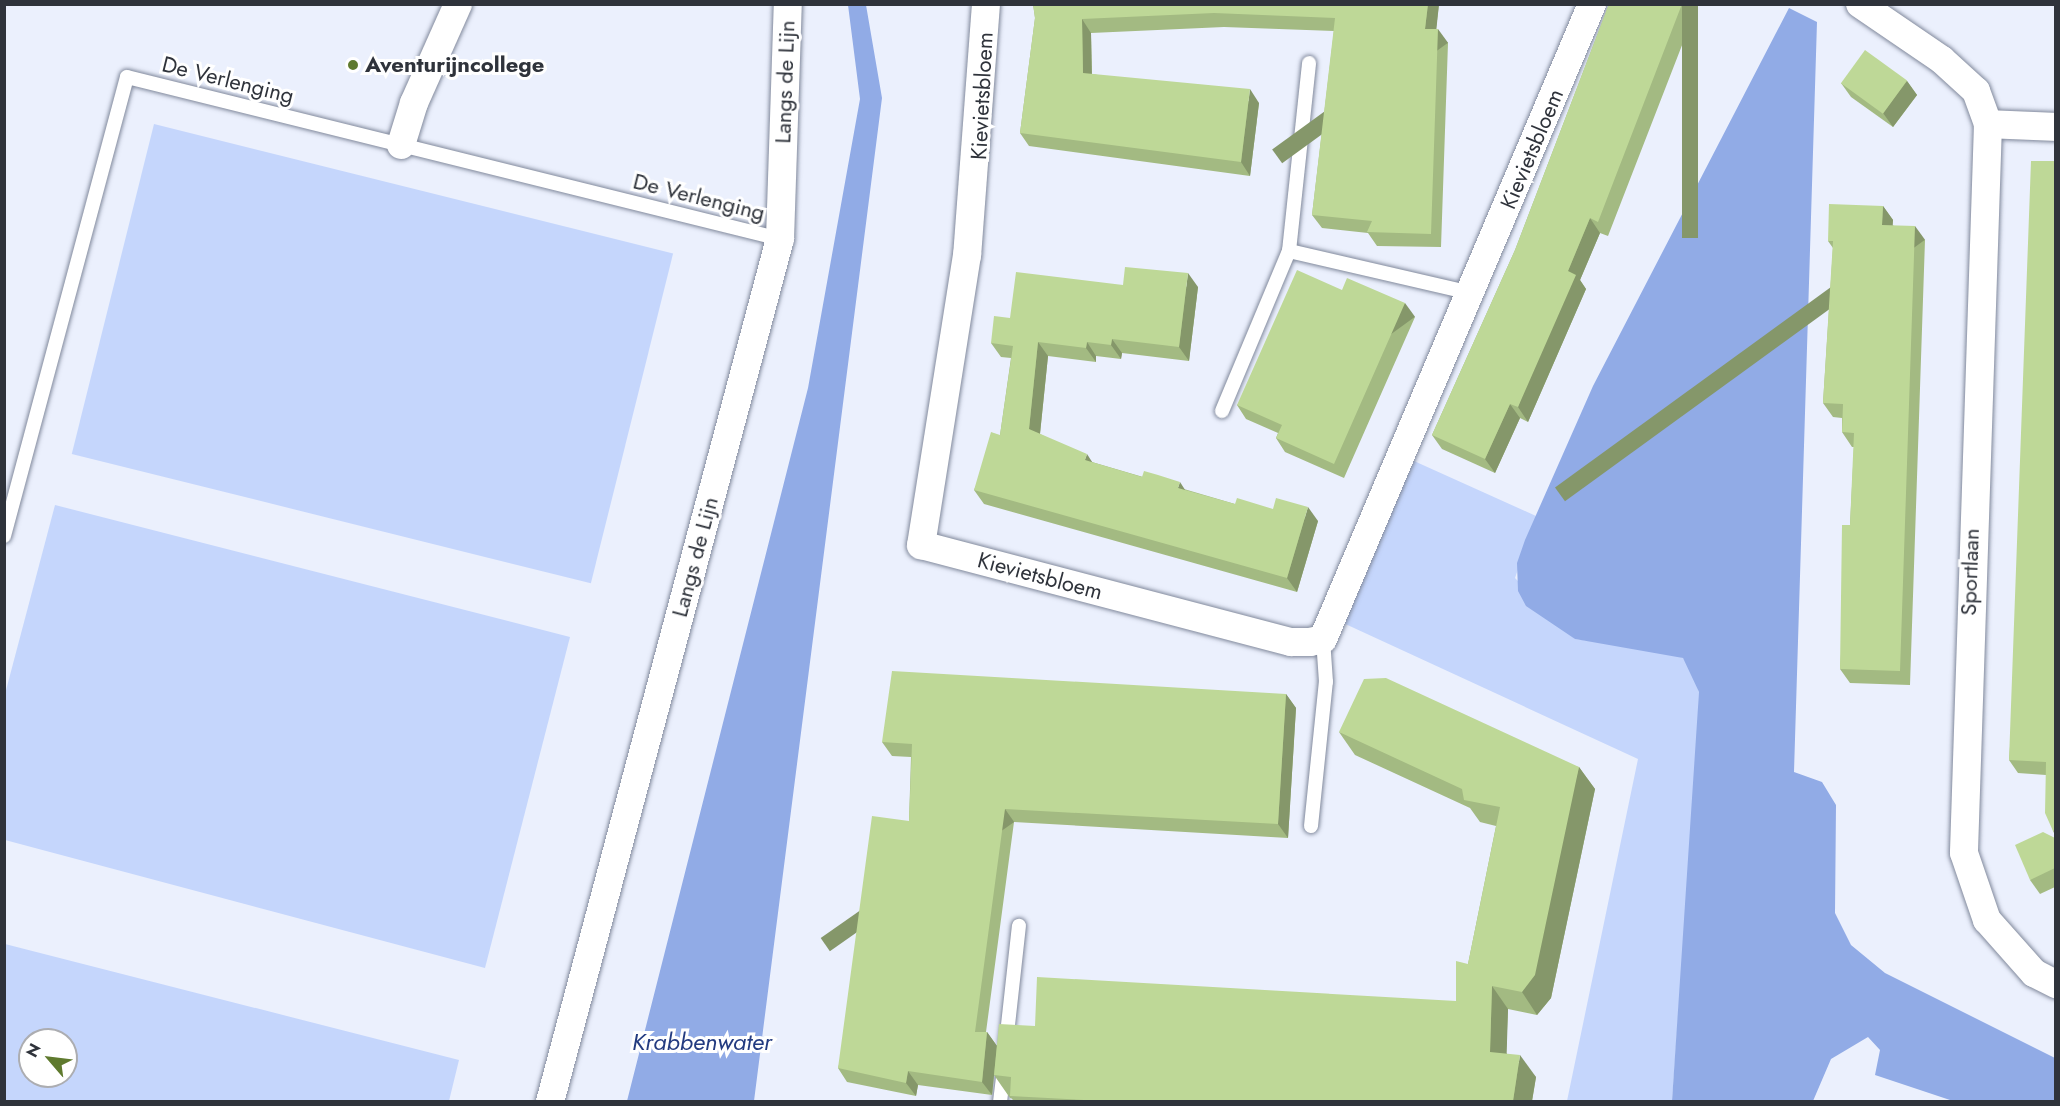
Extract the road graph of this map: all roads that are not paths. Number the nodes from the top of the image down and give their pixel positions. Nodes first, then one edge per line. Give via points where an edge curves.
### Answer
1 (458, 4) edge
2 (788, 4) edge
3 (986, 4) edge
4 (1592, 4) edge
5 (1860, 4) edge
6 (1309, 63) dead end
7 (1988, 124) junction
8 (2055, 127) edge
9 (401, 145) junction
10 (780, 239) junction
11 (1289, 251) junction
12 (1472, 293) junction
13 (1222, 411) dead end
14 (4, 536) edge
15 (1323, 639) junction
16 (1311, 826) dead end
17 (1019, 926) dead end
18 (2055, 984) edge
19 (550, 1101) edge
20 (1000, 1101) edge

1 - 9 street via 414,103
2 - 10 street, Langs de Lijn
3 - 15 street, Kievietsbloem via 970,231 921,545 1291,642
4 - 12 street, Kievietsbloem
5 - 7 street via 1942,60 1976,91
6 - 11 lane
7 - 8 street
7 - 18 street, Sportlaan via 1964,853 1987,920 2027,967
9 - 10 lane, De Verlenging
9 - 14 lane, De Verlenging via 127,77
10 - 19 street, Langs de Lijn
11 - 12 lane
11 - 13 lane
12 - 15 street, Kievietsbloem
15 - 16 lane via 1326,682
17 - 20 lane

